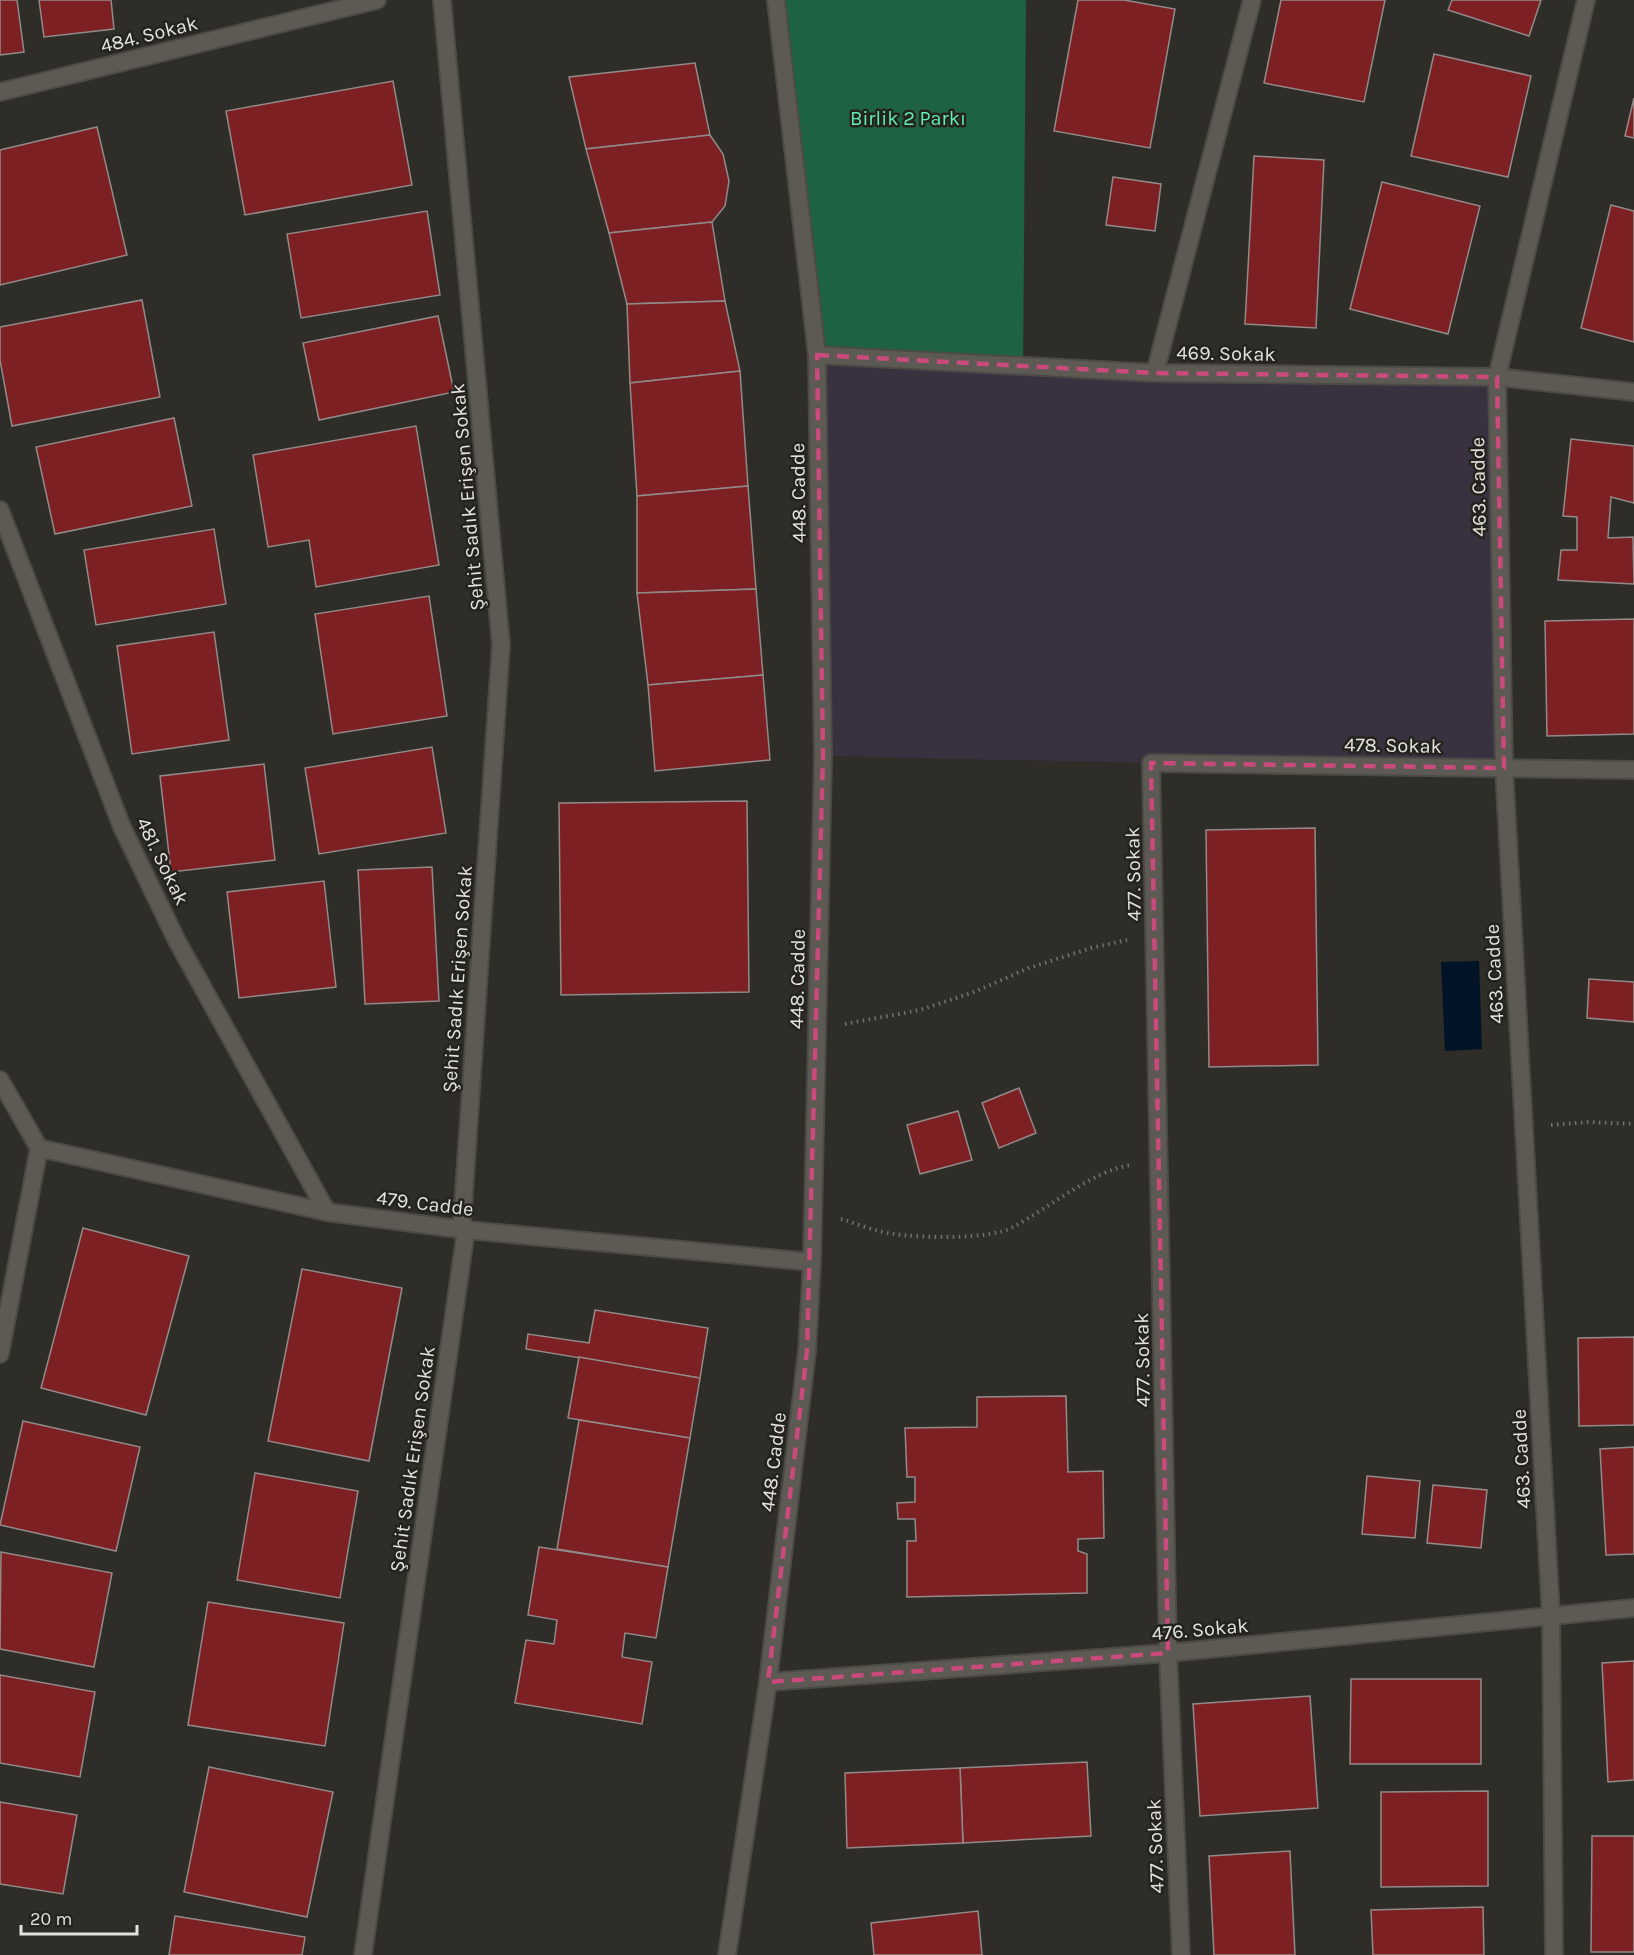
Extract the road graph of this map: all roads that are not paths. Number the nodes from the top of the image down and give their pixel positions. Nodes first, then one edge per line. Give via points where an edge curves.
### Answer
1 (377, 0) edge
2 (442, 0) edge
3 (776, 0) edge
4 (1252, 0) edge
5 (1586, 0) edge
6 (0, 92) edge
7 (817, 355) junction
8 (1155, 373) junction
9 (1497, 377) junction
10 (1634, 392) edge
11 (0, 510) edge
12 (1151, 764) joint
13 (1504, 768) junction
14 (1634, 770) edge
15 (0, 1080) edge
16 (39, 1148) junction
17 (327, 1212) junction
18 (466, 1230) junction
19 (812, 1262) junction
20 (0, 1354) edge
21 (1634, 1608) edge
22 (1551, 1616) junction
23 (1168, 1653) junction
24 (768, 1682) junction
25 (363, 1955) edge
26 (727, 1955) edge
27 (1181, 1955) edge
28 (1554, 1955) edge

1 - 6 street, 484. Sokak
2 - 18 street, Şehit Sadık Erişen Sokak via 501,645 462,1222
3 - 7 street, 448. Cadde
4 - 8 street
5 - 9 street, 463. Cadde
7 - 8 street, 469. Sokak
7 - 19 street, 448. Cadde via 823,756
8 - 9 street, 469. Sokak
9 - 10 street, 469. Sokak
9 - 13 street, 463. Cadde
11 - 17 street, 481. Sokak via 122,827 177,941
12 - 13 street, 478. Sokak
12 - 23 street, 477. Sokak
13 - 14 street, 478. Sokak
13 - 22 street, 463. Cadde
15 - 16 street
16 - 17 street, 479. Cadde
16 - 20 street
17 - 18 street, 479. Cadde
18 - 19 street, 479. Cadde
18 - 25 street, Şehit Sadık Erişen Sokak
19 - 24 street, 448. Cadde via 807,1351
21 - 22 street, 476. Sokak
22 - 23 street, 476. Sokak
22 - 28 street, 463. Cadde
23 - 24 street, 476. Sokak
23 - 27 street, 477. Sokak
24 - 26 street, 448. Cadde

